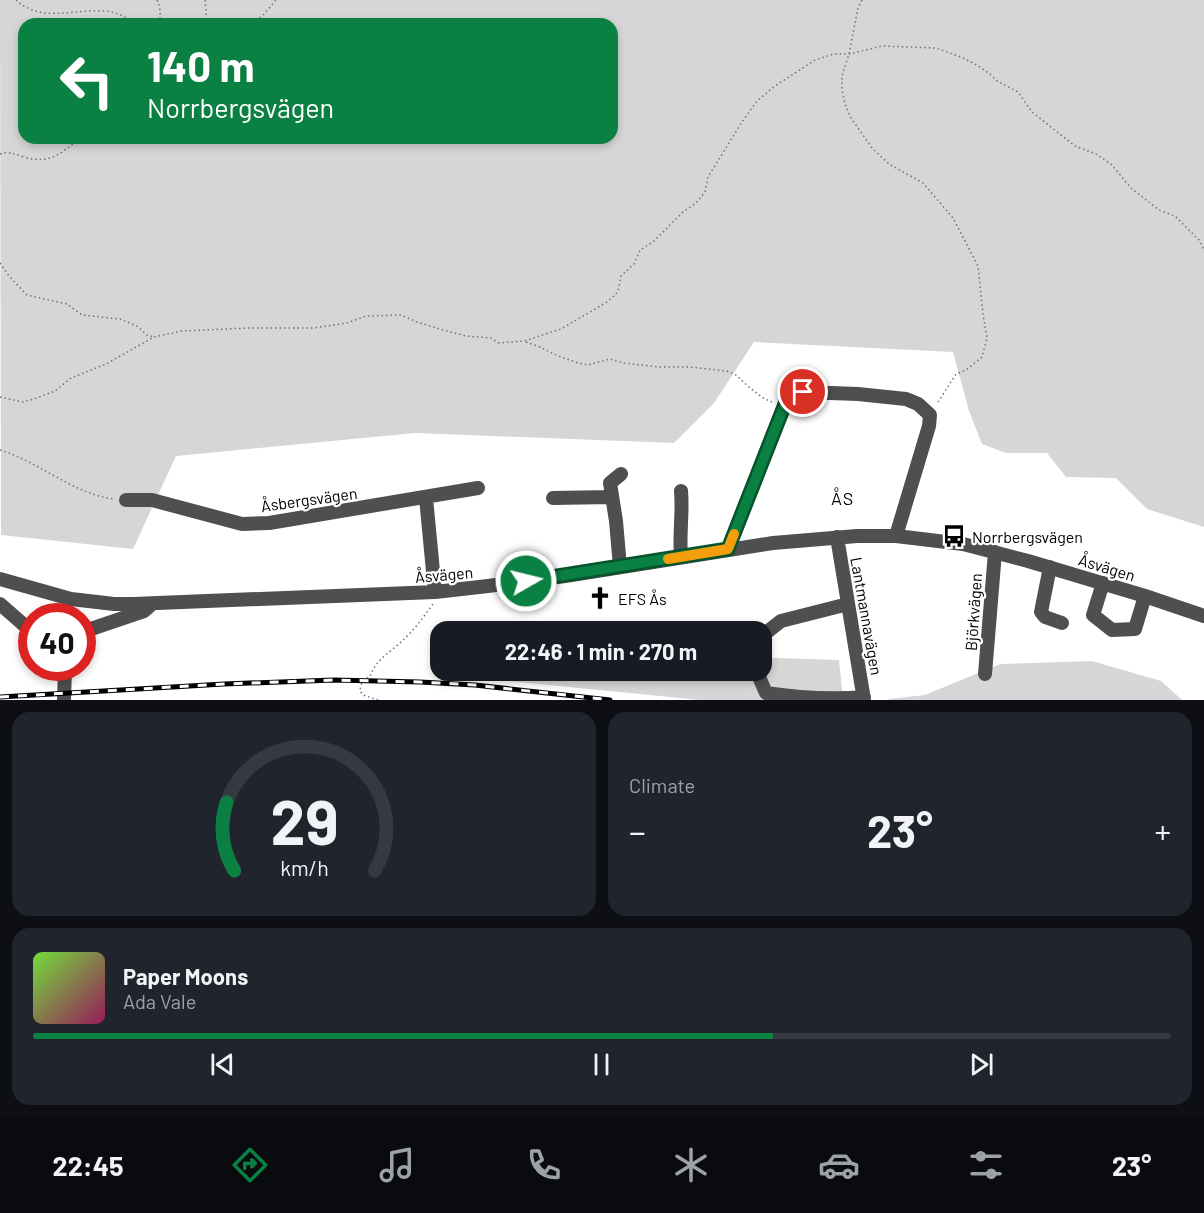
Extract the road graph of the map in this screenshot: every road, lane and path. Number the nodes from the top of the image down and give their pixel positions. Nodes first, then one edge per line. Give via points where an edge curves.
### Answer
1 (16, 0) edge
2 (157, 0) edge
3 (205, 0) edge
4 (276, 0) edge
5 (862, 0) edge
6 (126, 18) edge
7 (160, 18) edge
8 (206, 18) edge
9 (259, 18) edge
10 (849, 54) junction
11 (73, 144) edge
12 (0, 154) edge
13 (1204, 250) edge
14 (0, 263) edge
15 (154, 337) junction
16 (524, 341) junction
17 (0, 397) edge
18 (783, 408) junction
19 (930, 415) junction
20 (0, 450) edge
21 (621, 474) dead end
22 (478, 488) dead end
23 (681, 490) dead end
24 (612, 496) junction
25 (426, 498) junction
26 (553, 498) dead end
27 (126, 500) joint
28 (896, 536) junction
29 (837, 537) junction
30 (728, 549) junction
31 (995, 552) junction
32 (681, 557) junction
33 (620, 567) junction
34 (1050, 567) junction
35 (0, 579) edge
36 (1103, 583) junction
37 (435, 592) junction
38 (1145, 596) junction
39 (152, 603) junction
40 (0, 604) edge
41 (848, 604) junction
42 (1204, 616) edge
43 (18, 620) edge
44 (1062, 623) dead end
45 (96, 627) edge
46 (772, 628) edge
47 (985, 674) dead end
48 (65, 681) edge
49 (761, 681) edge
50 (864, 698) edge
51 (64, 700) edge
52 (378, 700) edge

1 - 6 path via 28,9 48,13 99,10
2 - 7 path
3 - 8 path
4 - 9 path
5 - 10 path
10 - 13 path via 882,46 914,46 936,48 975,64 1018,92 1032,112 1075,146 1112,165 1131,188 1159,210 1175,216
10 - 16 path via 815,60 757,101 708,177 705,192 653,243 640,250 634,264 621,276 615,295 561,329
10 - 19 path via 842,90 851,118 889,164 923,183 953,218 978,266 987,338 982,357 956,374
11 - 12 path via 46,160
14 - 15 path via 27,295 67,304 82,315 120,319
15 - 16 path via 193,330 313,328 366,316 400,315 499,343
15 - 17 path via 34,399 22,402
16 - 18 path via 588,365 610,359 727,371
18 - 19 street via 791,393 847,394 906,399
18 - 30 street
19 - 28 street
20 - 27 path via 88,493
21 - 24 street via 610,483
22 - 25 street, Åsbergsvägen
23 - 32 street
24 - 26 street
24 - 33 street
25 - 27 street, Åsbergsvägen via 242,524 152,500
25 - 37 street
28 - 29 street, Åsvägen
28 - 31 street, Åsvägen
29 - 30 street, Åsvägen
29 - 41 street, Lantmannavägen
30 - 32 street, Åsvägen
31 - 34 street, Åsvägen
31 - 47 street, Björkvägen
32 - 33 street, Åsvägen
33 - 37 street, Åsvägen
34 - 36 street, Åsvägen
34 - 44 street via 1041,612
35 - 39 street, Åsvägen via 93,602
36 - 38 street, Åsvägen
36 - 38 street via 1093,615 1112,630 1135,629
37 - 39 street, Åsvägen
37 - 52 path via 435,601 418,625 375,664 370,677 361,684 363,695
38 - 42 street, Åsvägen
39 - 45 street via 144,610
40 - 43 street
41 - 46 street via 781,621
41 - 50 street, Lantmannavägen
48 - 51 street
49 - 50 street via 766,693 838,700

